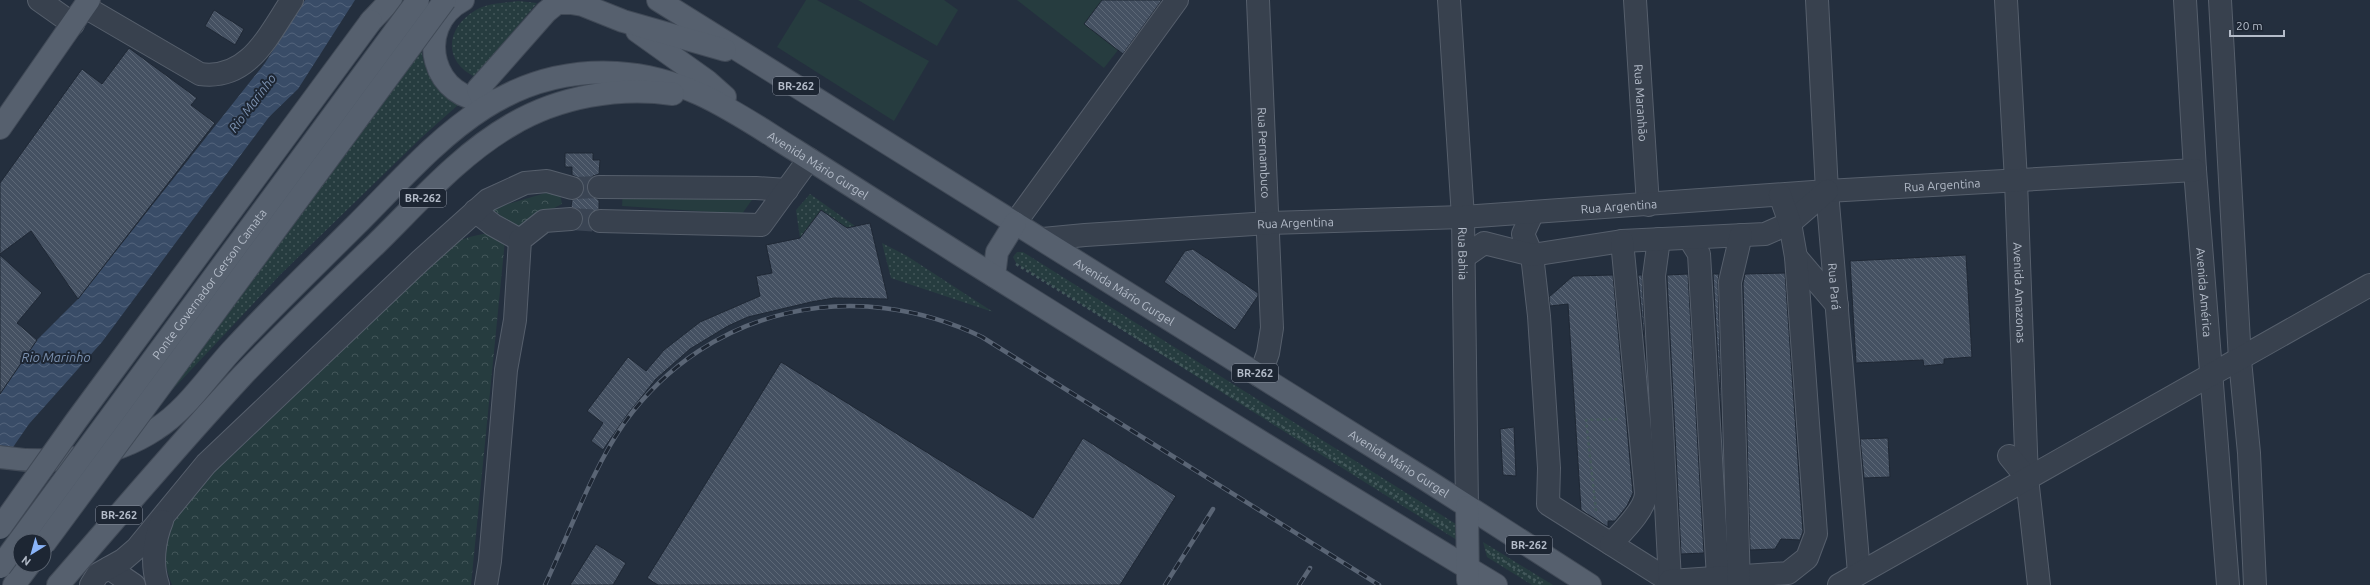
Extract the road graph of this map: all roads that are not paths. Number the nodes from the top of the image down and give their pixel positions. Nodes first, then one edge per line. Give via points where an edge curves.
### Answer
1 (39, 0) edge
2 (292, 0) edge
3 (391, 0) edge
4 (418, 0) edge
5 (445, 0) edge
6 (463, 0) edge
7 (658, 0) edge
8 (1178, 0) edge
9 (1258, 0) edge
10 (1449, 0) edge
11 (1635, 0) edge
12 (1817, 0) edge
13 (2006, 0) edge
14 (2185, 0) edge
15 (2220, 0) edge
16 (82, 10) edge
17 (623, 21) junction
18 (751, 58) junction
19 (489, 100) junction
20 (734, 111) junction
21 (757, 126) junction
22 (0, 128) edge
23 (809, 159) junction
24 (2195, 170) junction
25 (2016, 181) junction
26 (599, 187) tunnel mouth
27 (572, 188) tunnel mouth
28 (787, 190) junction
29 (1827, 191) junction
30 (1780, 195) junction
31 (1648, 205) junction
32 (475, 211) junction
33 (1533, 212) junction
34 (1845, 213) dead end
35 (1463, 217) junction
36 (571, 219) tunnel mouth
37 (600, 221) tunnel mouth
38 (1016, 223) junction
39 (1269, 223) junction
40 (1790, 223) junction
41 (1741, 235) junction
42 (1689, 238) junction
43 (1659, 239) junction
44 (520, 240) junction
45 (1043, 240) junction
46 (1622, 241) junction
47 (1532, 255) junction
48 (1464, 257) junction
49 (1796, 257) junction
50 (994, 276) junction
51 (2370, 285) edge
52 (1837, 305) junction
53 (2240, 360) junction
54 (2212, 373) junction
55 (1260, 376) junction
56 (2009, 456) dead end
57 (0, 457) edge
58 (2027, 478) junction
59 (1467, 507) junction
60 (165, 513) junction
61 (0, 528) edge
62 (52, 533) edge
63 (1868, 536) dead end
64 (1611, 544) junction
65 (0, 567) edge
66 (109, 568) junction
67 (23, 573) edge
68 (1859, 573) junction
69 (1468, 577) edge
70 (1718, 578) junction
71 (1739, 581) edge
72 (1672, 584) edge
73 (14, 585) edge
74 (58, 585) edge
75 (91, 585) edge
76 (134, 585) edge
77 (158, 585) edge
78 (486, 585) edge
79 (1496, 585) edge
80 (1590, 585) edge
81 (1839, 585) edge
82 (2039, 585) edge
83 (2228, 585) edge
84 (2255, 585) edge

1 - 16 street
2 - 16 street via 248,61 233,71 216,75 200,74
3 - 61 main road, bridge via 371,21
4 - 65 main road, Ponte Governador Gerson Camata, bridge
5 - 62 main road, Ponte Governador Gerson Camata, bridge
6 - 19 main road via 448,10 437,28 434,38 435,59 444,79 452,88 462,94
7 - 18 main road, Avenida Mário Gurgel / BR-262
8 - 38 street
9 - 39 street, Rua Pernambuco
10 - 35 street, Rua Bahia
11 - 31 street, Rua Maranhão
12 - 29 street, Rua Pará
13 - 25 street, Avenida Amazonas
14 - 24 street, Avenida América
15 - 53 street
16 - 22 main road
17 - 18 main road
17 - 19 main road via 588,6 557,3 546,12 478,89
17 - 21 main road via 707,81
18 - 38 main road, Avenida Mário Gurgel / BR-262
19 - 20 main road via 541,81 566,76 615,73 665,80
19 - 57 main road via 438,143 260,321 168,420 154,431 121,446 91,455 42,460
20 - 21 main road, Avenida Mário Gurgel / BR-262
20 - 74 main road, BR-262 via 688,97 635,91 582,97 557,104 512,124 472,152 243,376
21 - 23 main road, Avenida Mário Gurgel / BR-262
23 - 28 street
23 - 50 main road, Avenida Mário Gurgel / BR-262
24 - 25 street, Rua Argentina
24 - 54 street, Avenida América
25 - 29 street, Rua Argentina
25 - 58 street, Avenida Amazonas
26 - 28 street
27 - 32 street via 547,181 525,183 488,200
28 - 37 street via 761,226
29 - 30 street, Rua Argentina
29 - 34 street
29 - 40 street
29 - 52 street, Rua Pará
30 - 31 street, Rua Argentina
30 - 40 street
31 - 33 street, Rua Argentina
32 - 44 street via 493,225
32 - 60 street via 206,464
33 - 35 street, Rua Argentina
33 - 47 street via 1523,234
35 - 39 street, Rua Argentina
35 - 48 street, Rua Bahia
36 - 44 street via 544,221
38 - 45 main road, Avenida Mário Gurgel / BR-262
38 - 50 main road via 997,252
39 - 45 street, Rua Argentina
39 - 55 street, Rua Pernambuco via 1272,328 1268,353
40 - 41 street via 1765,234
40 - 49 street
41 - 42 street
41 - 71 street via 1730,282
42 - 43 street
42 - 70 street via 1699,254
43 - 46 street
43 - 72 street via 1654,276
44 - 78 street via 515,320 506,370
45 - 55 main road, Avenida Mário Gurgel / BR-262
46 - 47 street
46 - 64 street via 1646,498 1632,520
47 - 48 street via 1484,243
47 - 64 street via 1549,468 1548,504
48 - 59 street, Rua Bahia
49 - 52 street
49 - 71 street via 1816,534 1807,558 1788,573
50 - 69 main road, Avenida Mário Gurgel / BR-262
51 - 53 street
52 - 68 street, Rua Pará
53 - 54 street
53 - 84 street via 2249,453
54 - 58 street
54 - 83 street, Avenida América
55 - 59 main road, Avenida Mário Gurgel / BR-262
56 - 58 street
58 - 68 street
58 - 82 street, Avenida Amazonas
59 - 69 main road
59 - 80 main road, Avenida Mário Gurgel / BR-262 via 1504,528
60 - 66 street via 137,548
60 - 77 street via 157,534 154,558
63 - 68 street
64 - 72 street
66 - 75 street via 98,574
66 - 76 street
67 - 73 main road
68 - 81 street
69 - 79 main road, Avenida Mário Gurgel / BR-262
70 - 71 street
70 - 72 street

